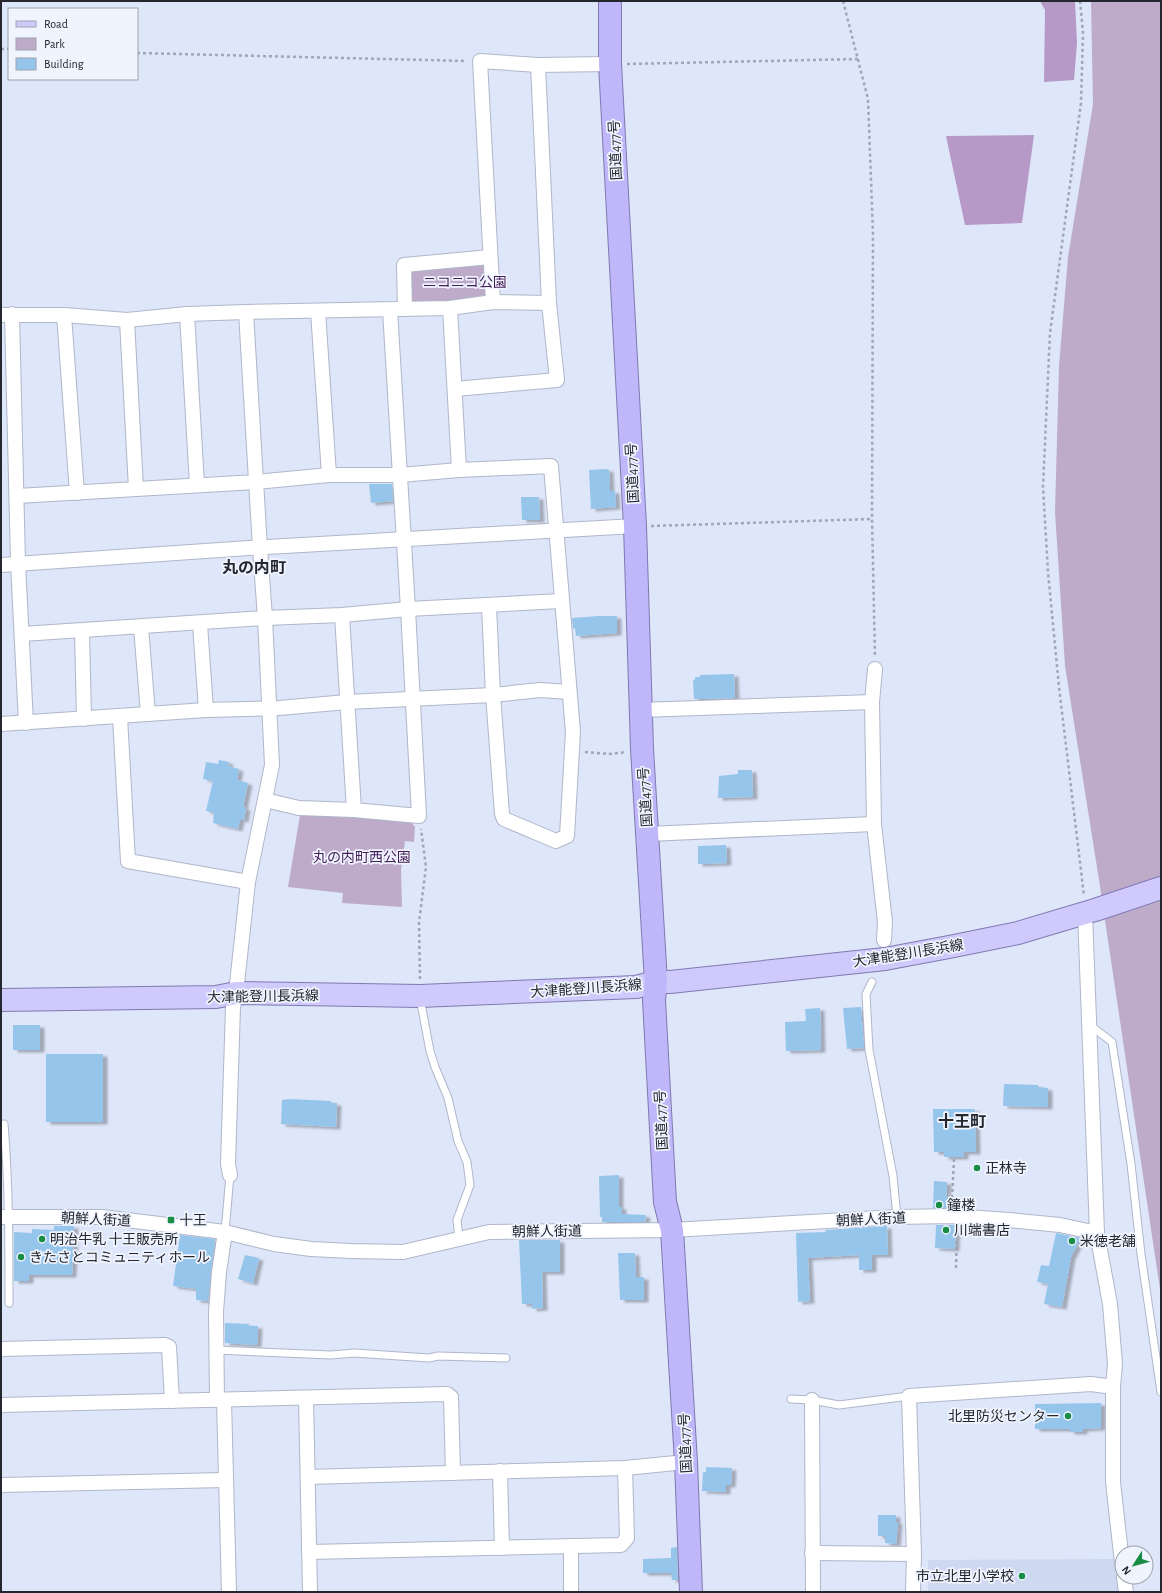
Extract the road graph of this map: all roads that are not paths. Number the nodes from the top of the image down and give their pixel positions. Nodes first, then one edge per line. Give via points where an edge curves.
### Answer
1 (610, 1) edge
2 (610, 64) junction
3 (538, 65) junction
4 (490, 257) junction
5 (494, 302) junction
6 (549, 303) junction
7 (450, 308) junction
8 (404, 309) junction
9 (390, 310) junction
10 (318, 311) junction
11 (246, 312) junction
12 (64, 314) junction
13 (187, 314) junction
14 (6, 315) edge
15 (127, 320) junction
16 (455, 389) junction
17 (459, 470) junction
18 (329, 475) junction
19 (400, 475) junction
20 (256, 482) junction
21 (197, 485) junction
22 (136, 489) junction
23 (77, 493) junction
24 (17, 496) junction
25 (635, 526) junction
26 (557, 530) junction
27 (404, 540) junction
28 (260, 548) junction
29 (18, 564) junction
30 (1, 565) edge
31 (561, 601) junction
32 (489, 606) junction
33 (408, 609) junction
34 (342, 616) junction
35 (265, 618) junction
36 (200, 624) junction
37 (141, 627) junction
38 (82, 631) junction
39 (22, 634) junction
40 (875, 669) road end
41 (569, 692) junction
42 (493, 696) junction
43 (413, 698) junction
44 (347, 702) junction
45 (872, 702) junction
46 (270, 708) junction
47 (206, 710) junction
48 (641, 710) junction
49 (148, 714) junction
50 (120, 717) junction
51 (84, 719) junction
52 (26, 723) junction
53 (1, 724) edge
54 (265, 800) junction
55 (354, 810) junction
56 (874, 824) junction
57 (648, 834) junction
58 (248, 882) junction
59 (1161, 888) edge
60 (1090, 911) junction
61 (884, 940) dead end
62 (656, 982) junction
63 (872, 982) dead end
64 (236, 993) junction
65 (420, 996) junction
66 (1, 1000) edge
67 (1091, 1026) junction
68 (4, 1124) dead end
69 (230, 1175) joint
70 (5, 1217) edge
71 (897, 1217) junction
72 (672, 1230) junction
73 (225, 1232) junction
74 (1097, 1233) junction
75 (459, 1238) junction
76 (9, 1303) dead end
77 (1, 1349) edge
78 (216, 1350) junction
79 (506, 1358) dead end
80 (1113, 1387) junction
81 (1161, 1392) edge
82 (909, 1396) junction
83 (306, 1398) junction
84 (791, 1399) dead end
85 (221, 1400) junction
86 (812, 1400) junction
87 (172, 1401) junction
88 (1, 1405) edge
89 (686, 1462) junction
90 (625, 1468) junction
91 (500, 1472) junction
92 (453, 1473) junction
93 (308, 1477) junction
94 (225, 1480) junction
95 (1, 1485) edge
96 (1120, 1545) edge
97 (571, 1546) junction
98 (502, 1548) junction
99 (309, 1552) junction
100 (812, 1553) junction
101 (914, 1554) junction
102 (228, 1592) edge
103 (310, 1592) edge
104 (572, 1592) edge
105 (690, 1592) edge
106 (812, 1592) edge
107 (913, 1592) edge

1 - 2 highway, 国道477号
2 - 3 street
2 - 25 highway, 国道477号
3 - 4 street via 480,61
3 - 6 street
4 - 5 street
4 - 8 street via 404,265
5 - 6 street
5 - 7 street
6 - 16 street via 557,380
7 - 8 street
7 - 16 street
8 - 9 street
9 - 10 street
9 - 19 street
10 - 11 street
10 - 18 street
11 - 13 street
11 - 20 street
12 - 14 street
12 - 15 street
12 - 23 street
13 - 15 street
13 - 21 street
14 - 24 street
15 - 22 street
16 - 17 street
17 - 19 street
17 - 26 street via 551,466
18 - 19 street
18 - 20 street
19 - 27 street
20 - 21 street
20 - 28 street
21 - 22 street
22 - 23 street
23 - 24 street
24 - 29 street
25 - 26 street
25 - 48 highway, 国道477号
26 - 27 street
26 - 31 street
27 - 28 street
27 - 33 street
28 - 29 street
28 - 35 street
29 - 30 street
29 - 39 street
31 - 32 street
31 - 41 street
32 - 33 street
32 - 42 street
33 - 34 street
33 - 43 street
34 - 35 street
34 - 44 street
35 - 36 street
35 - 46 street
36 - 37 street
36 - 47 street
37 - 38 street
37 - 49 street
38 - 39 street
38 - 51 street
39 - 52 street
40 - 45 street
41 - 42 street via 540,690
41 - 42 street via 573,732 567,836 556,841 504,819
42 - 43 street
43 - 44 street
43 - 55 street via 419,816
44 - 46 street
44 - 55 street
45 - 48 street
45 - 56 street
46 - 47 street
46 - 54 street via 272,765
47 - 49 street
48 - 57 highway, 国道477号
49 - 50 street
50 - 51 street
50 - 58 street via 128,861
51 - 52 street
52 - 53 street
54 - 55 street via 299,808
54 - 58 street
56 - 57 street
56 - 61 street via 885,922
57 - 62 highway, 国道477号
58 - 64 street
59 - 60 main road, 大津能登川長浜線
60 - 62 main road, 大津能登川長浜線 via 1018,933 885,959
60 - 67 street
62 - 65 main road, 大津能登川長浜線 via 636,987
62 - 72 highway, 国道477号 via 654,1000 665,1195
63 - 71 lane via 866,994 869,1050 893,1176
64 - 65 main road, 大津能登川長浜線
64 - 66 main road, 大津能登川長浜線 via 216,997
64 - 69 street via 232,1007 228,1164
65 - 75 lane via 432,1056 448,1098 458,1141 468,1162 470,1185 457,1220
67 - 74 street
67 - 81 lane via 1112,1042
68 - 70 lane via 8,1165
69 - 73 lane
70 - 73 street, 朝鮮人街道 via 102,1218
70 - 76 lane
71 - 72 street, 朝鮮人街道
71 - 74 street, 朝鮮人街道 via 958,1216 1060,1224
72 - 75 street, 朝鮮人街道 via 489,1232
72 - 89 highway, 国道477号
73 - 75 street, 朝鮮人街道 via 274,1244 351,1251 403,1252
73 - 78 street via 216,1312
74 - 80 street via 1110,1304 1115,1364
77 - 87 street via 165,1345 169,1347
78 - 79 lane via 331,1355 354,1353 429,1358
78 - 85 street
80 - 82 street via 1091,1384
80 - 96 street via 1113,1482
82 - 86 lane via 839,1405
82 - 101 street
83 - 85 street
83 - 92 street via 447,1394 451,1397
83 - 93 street
84 - 86 lane
85 - 87 street
85 - 94 street
86 - 100 street
87 - 88 street
89 - 90 street
89 - 105 highway, 国道477号
90 - 91 street
90 - 97 street via 627,1538 621,1545
91 - 92 street
91 - 98 street
92 - 93 street
93 - 99 street
94 - 95 street
94 - 102 street
97 - 98 street
97 - 104 street
98 - 99 street
99 - 103 street
100 - 101 street
100 - 106 street
101 - 107 street

